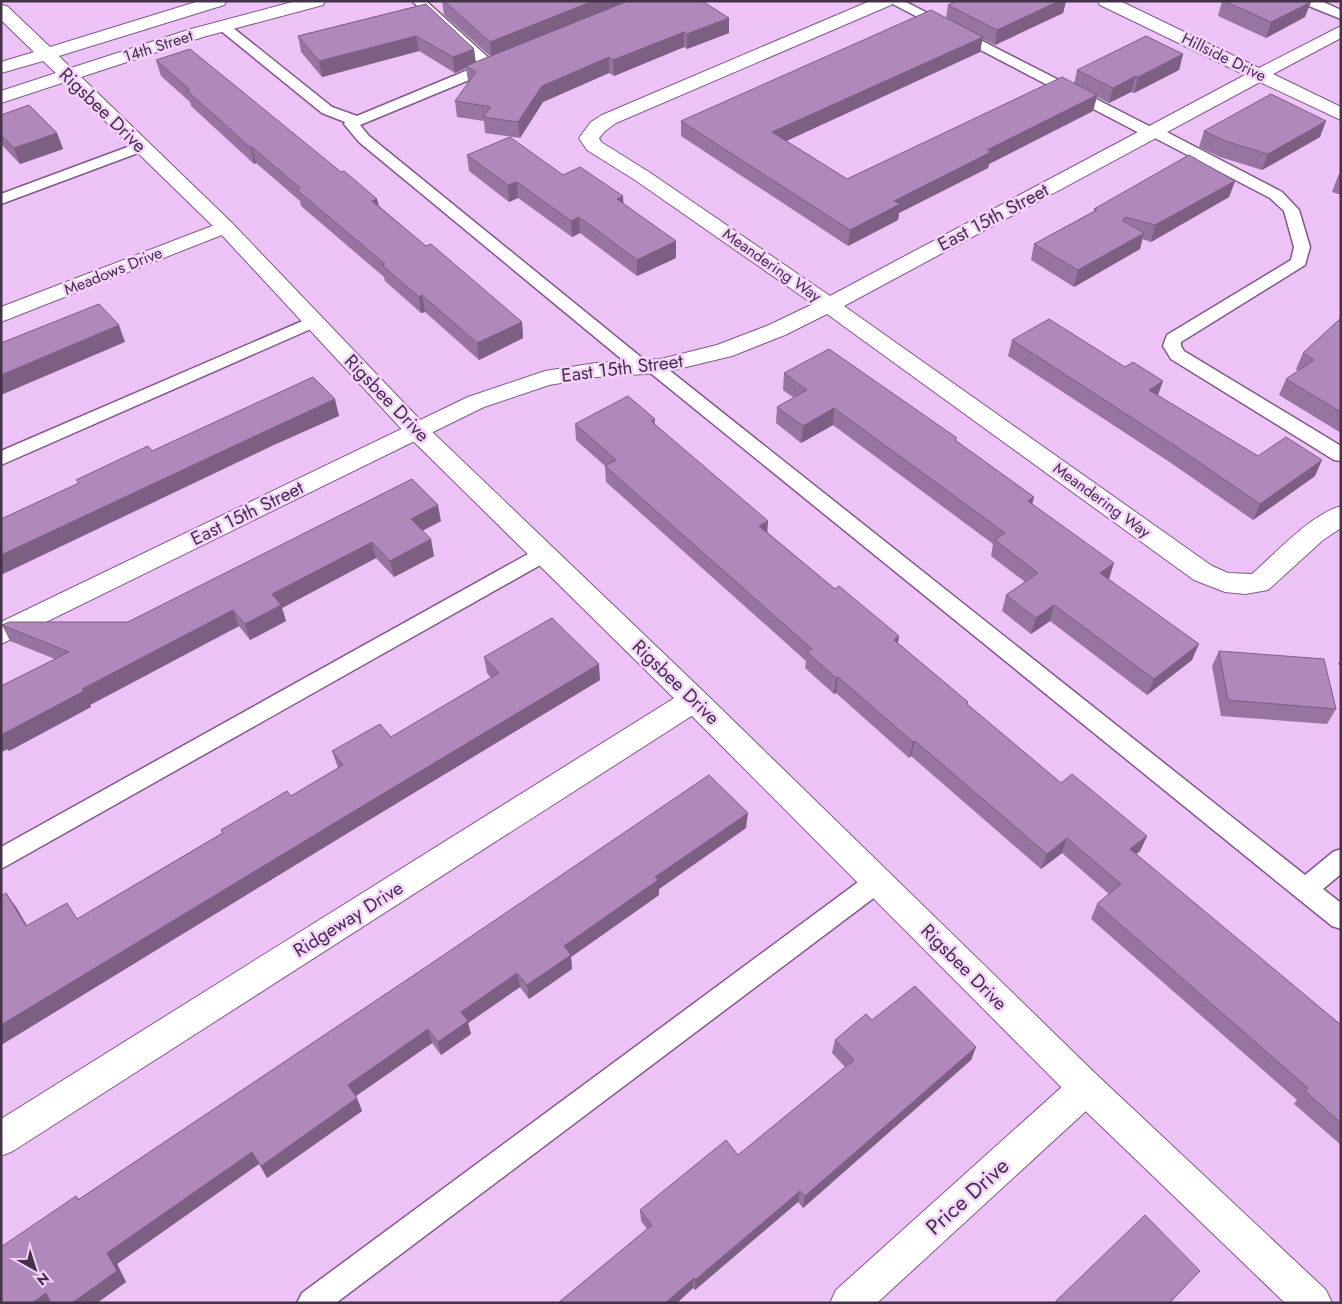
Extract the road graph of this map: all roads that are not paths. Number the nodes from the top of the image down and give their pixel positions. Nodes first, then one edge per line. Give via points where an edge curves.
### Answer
1 (218, 1) edge
2 (317, 1) edge
3 (418, 1) edge
4 (885, 1) edge
5 (893, 1) edge
6 (1106, 1) edge
7 (1309, 1) edge
8 (1, 10) edge
9 (1341, 15) edge
10 (222, 26) junction
11 (1341, 31) edge
12 (46, 54) junction
13 (507, 59) edge
14 (489, 66) junction
15 (1, 68) edge
16 (1260, 74) junction
17 (67, 75) junction
18 (1, 96) edge
19 (1341, 114) edge
20 (356, 121) junction
21 (1152, 132) junction
22 (141, 147) junction
23 (1, 199) edge
24 (225, 227) junction
25 (829, 305) junction
26 (1, 316) edge
27 (314, 321) junction
28 (647, 367) junction
29 (418, 430) junction
30 (1341, 454) edge
31 (1, 459) edge
32 (1341, 515) edge
33 (544, 554) junction
34 (1, 634) edge
35 (694, 700) junction
36 (1, 859) edge
37 (1341, 859) edge
38 (878, 882) junction
39 (1305, 890) junction
40 (1341, 918) edge
41 (1086, 1088) junction
42 (1, 1139) edge
43 (312, 1303) edge
44 (849, 1303) edge
45 (1313, 1303) edge

1 - 12 street, 14th Street
2 - 10 street, 14th Street
3 - 14 lane
4 - 25 street, Meandering Way via 612,118 595,128 588,138 594,146
5 - 21 lane
6 - 16 street, Hillside Drive
7 - 9 lane
8 - 12 street, Rigsbee Drive
10 - 17 street, 14th Street
10 - 20 lane via 327,110
11 - 16 street, East 15th Street
12 - 15 street, 14th Street
12 - 17 street, Rigsbee Drive
13 - 14 lane
14 - 20 lane
16 - 19 street, Hillside Drive
16 - 21 street, East 15th Street
17 - 18 street, 14th Street
17 - 22 street, Rigsbee Drive
20 - 28 lane via 351,124 364,139
21 - 25 street, East 15th Street
21 - 30 lane via 1276,195 1291,210 1302,247 1299,262 1173,339 1172,346 1178,355
22 - 23 lane
22 - 24 street, Rigsbee Drive
24 - 26 street, Meadows Drive
24 - 27 street, Rigsbee Drive
25 - 28 street, East 15th Street via 724,351
25 - 32 street, Meandering Way via 1203,573 1225,582 1259,582
27 - 29 street, Rigsbee Drive
27 - 31 lane
28 - 29 street, East 15th Street via 545,378 476,402
28 - 39 lane
29 - 33 street, Rigsbee Drive
29 - 34 street, East 15th Street
33 - 35 street, Rigsbee Drive
33 - 36 lane
35 - 38 street, Rigsbee Drive
35 - 42 street, Ridgeway Drive
37 - 39 lane
38 - 41 street, Rigsbee Drive
38 - 43 lane
39 - 40 lane
41 - 44 street, Price Drive
41 - 45 street, Rigsbee Drive

